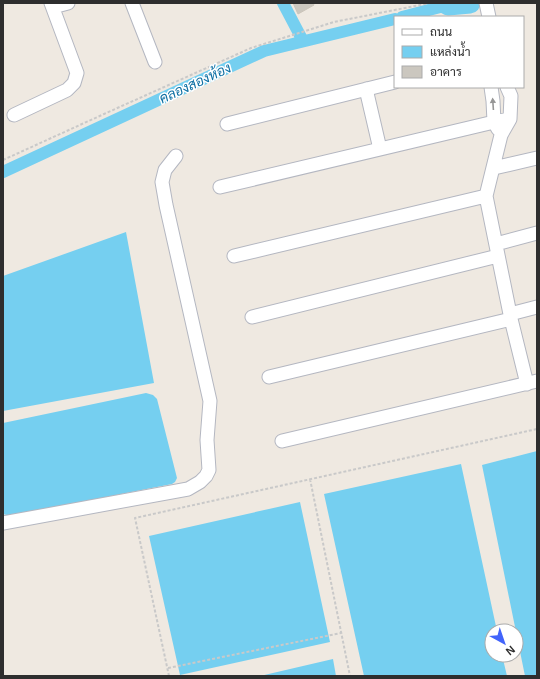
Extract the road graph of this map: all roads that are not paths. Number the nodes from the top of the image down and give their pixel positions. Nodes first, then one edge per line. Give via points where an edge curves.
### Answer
1 (68, 3) edge
2 (132, 3) edge
3 (486, 3) edge
4 (52, 5) edge
5 (489, 16) edge
6 (155, 62) dead end
7 (394, 82) edge
8 (491, 88) edge
9 (507, 88) edge
10 (366, 89) junction
11 (14, 115) dead end
12 (510, 119) junction
13 (494, 122) junction
14 (227, 124) dead end
15 (502, 135) junction
16 (380, 149) junction
17 (176, 156) dead end
18 (537, 158) edge
19 (494, 168) junction
20 (220, 187) dead end
21 (486, 196) junction
22 (537, 233) edge
23 (497, 250) junction
24 (234, 256) dead end
25 (537, 306) edge
26 (510, 316) junction
27 (252, 318) dead end
28 (269, 377) dead end
29 (532, 383) edge
30 (282, 441) dead end
31 (3, 523) edge

1 - 4 street
2 - 6 street
3 - 5 street
4 - 11 street via 77,73 74,83 67,90
7 - 10 street
13 -> 8 street
9 - 12 street via 511,96
10 - 14 street
10 - 16 street
12 - 13 street
12 - 15 street
13 - 15 street
13 - 16 street
15 - 19 street
16 - 20 street
17 - 31 street via 165,170 162,182 210,401 207,440 209,470 200,482 188,489
18 - 19 street
19 - 21 street
21 - 23 street
21 - 24 street
22 - 23 street
23 - 26 street
23 - 27 street
25 - 26 street
26 - 28 street
26 - 29 street
29 - 30 street

